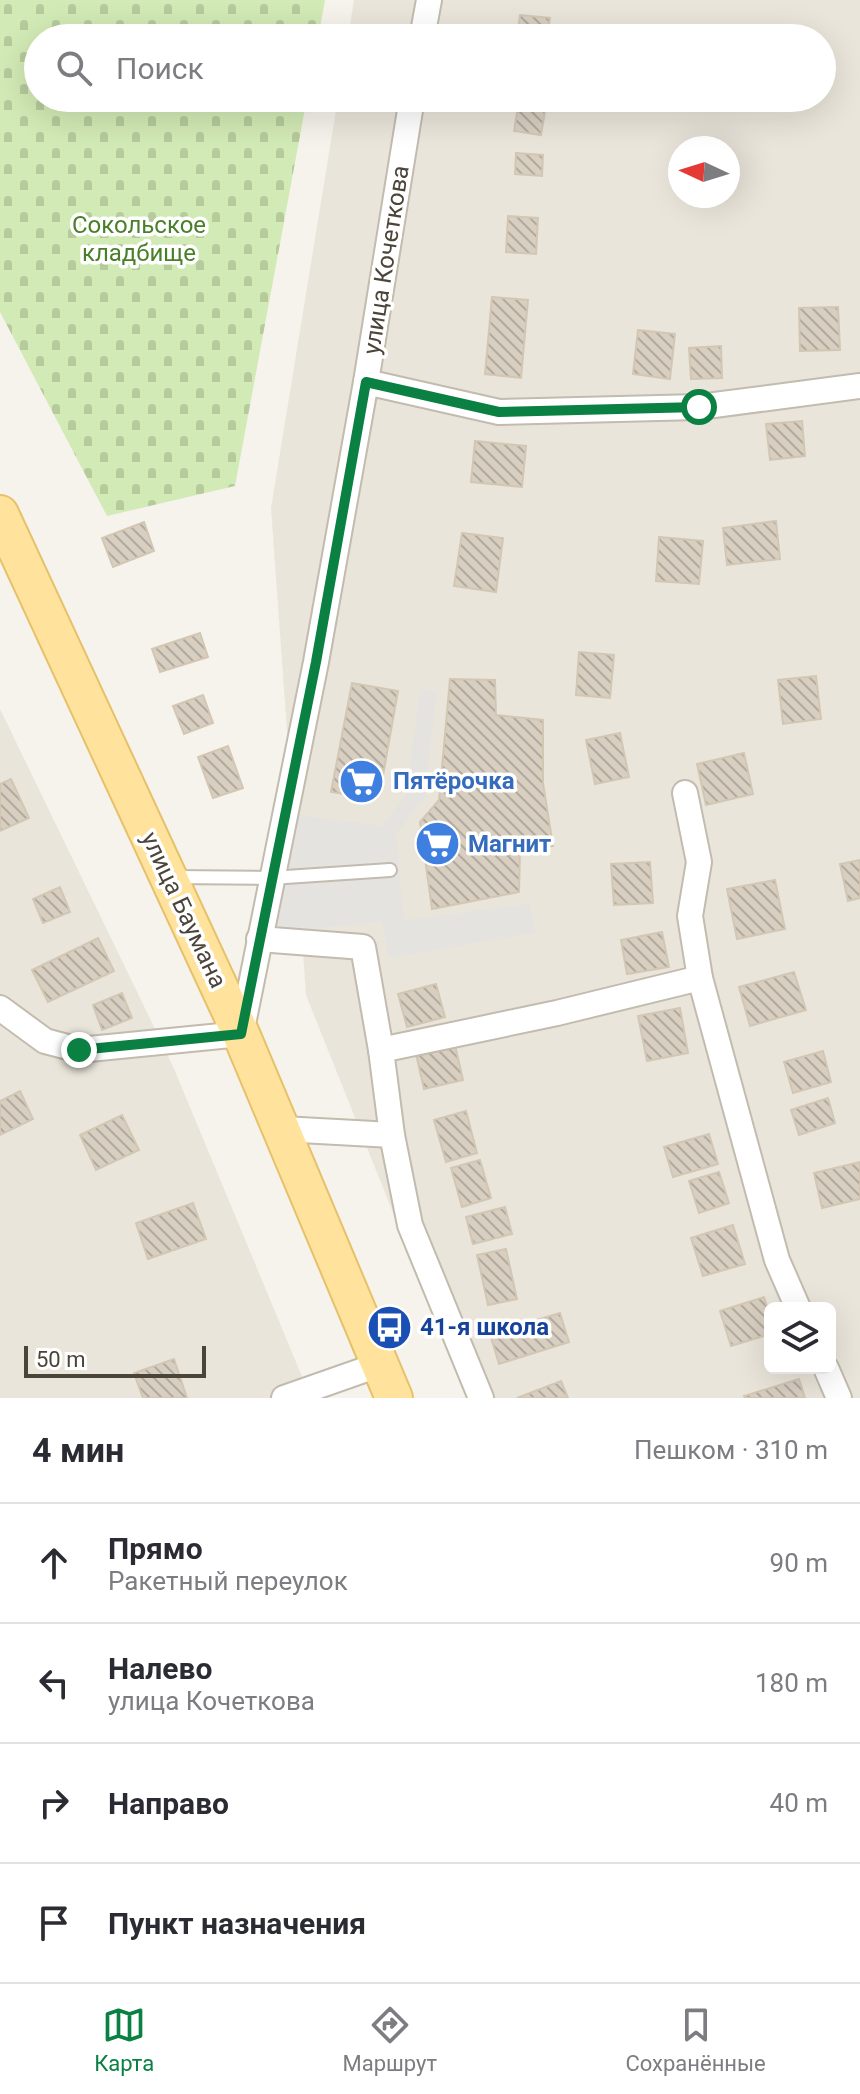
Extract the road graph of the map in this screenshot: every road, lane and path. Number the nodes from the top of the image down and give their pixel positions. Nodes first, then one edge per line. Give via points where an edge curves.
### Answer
1 (429, 0) edge
2 (425, 24) edge
3 (410, 112) edge
4 (366, 382) junction
5 (860, 386) edge
6 (0, 514) edge
7 (685, 793) dead end
8 (390, 870) dead end
9 (169, 877) junction
10 (271, 878) junction
11 (259, 939) junction
12 (700, 978) junction
13 (0, 1008) edge
14 (241, 1034) junction
15 (381, 1050) junction
16 (282, 1129) junction
17 (392, 1135) junction
18 (795, 1302) edge
19 (381, 1364) junction
20 (829, 1374) edge
21 (284, 1398) edge
22 (394, 1398) edge
23 (481, 1398) edge
24 (839, 1398) edge

1 - 2 street
3 - 4 street, улица Кочеткова
4 - 5 street via 499,412 699,407
4 - 10 street, улица Кочеткова
6 - 9 main road, улица Баумана
7 - 12 street via 699,862 690,916
8 - 10 lane
9 - 10 lane
9 - 14 main road, улица Баумана
10 - 11 street, улица Кочеткова
11 - 14 street, улица Кочеткова
11 - 15 street via 363,947
12 - 15 street
12 - 18 street via 777,1260
13 - 14 street via 45,1041 79,1050
14 - 16 main road, улица Баумана
15 - 17 street
16 - 17 street
16 - 19 main road, улица Баумана
17 - 23 street via 410,1225
19 - 21 street
19 - 22 main road, улица Баумана
20 - 24 street

